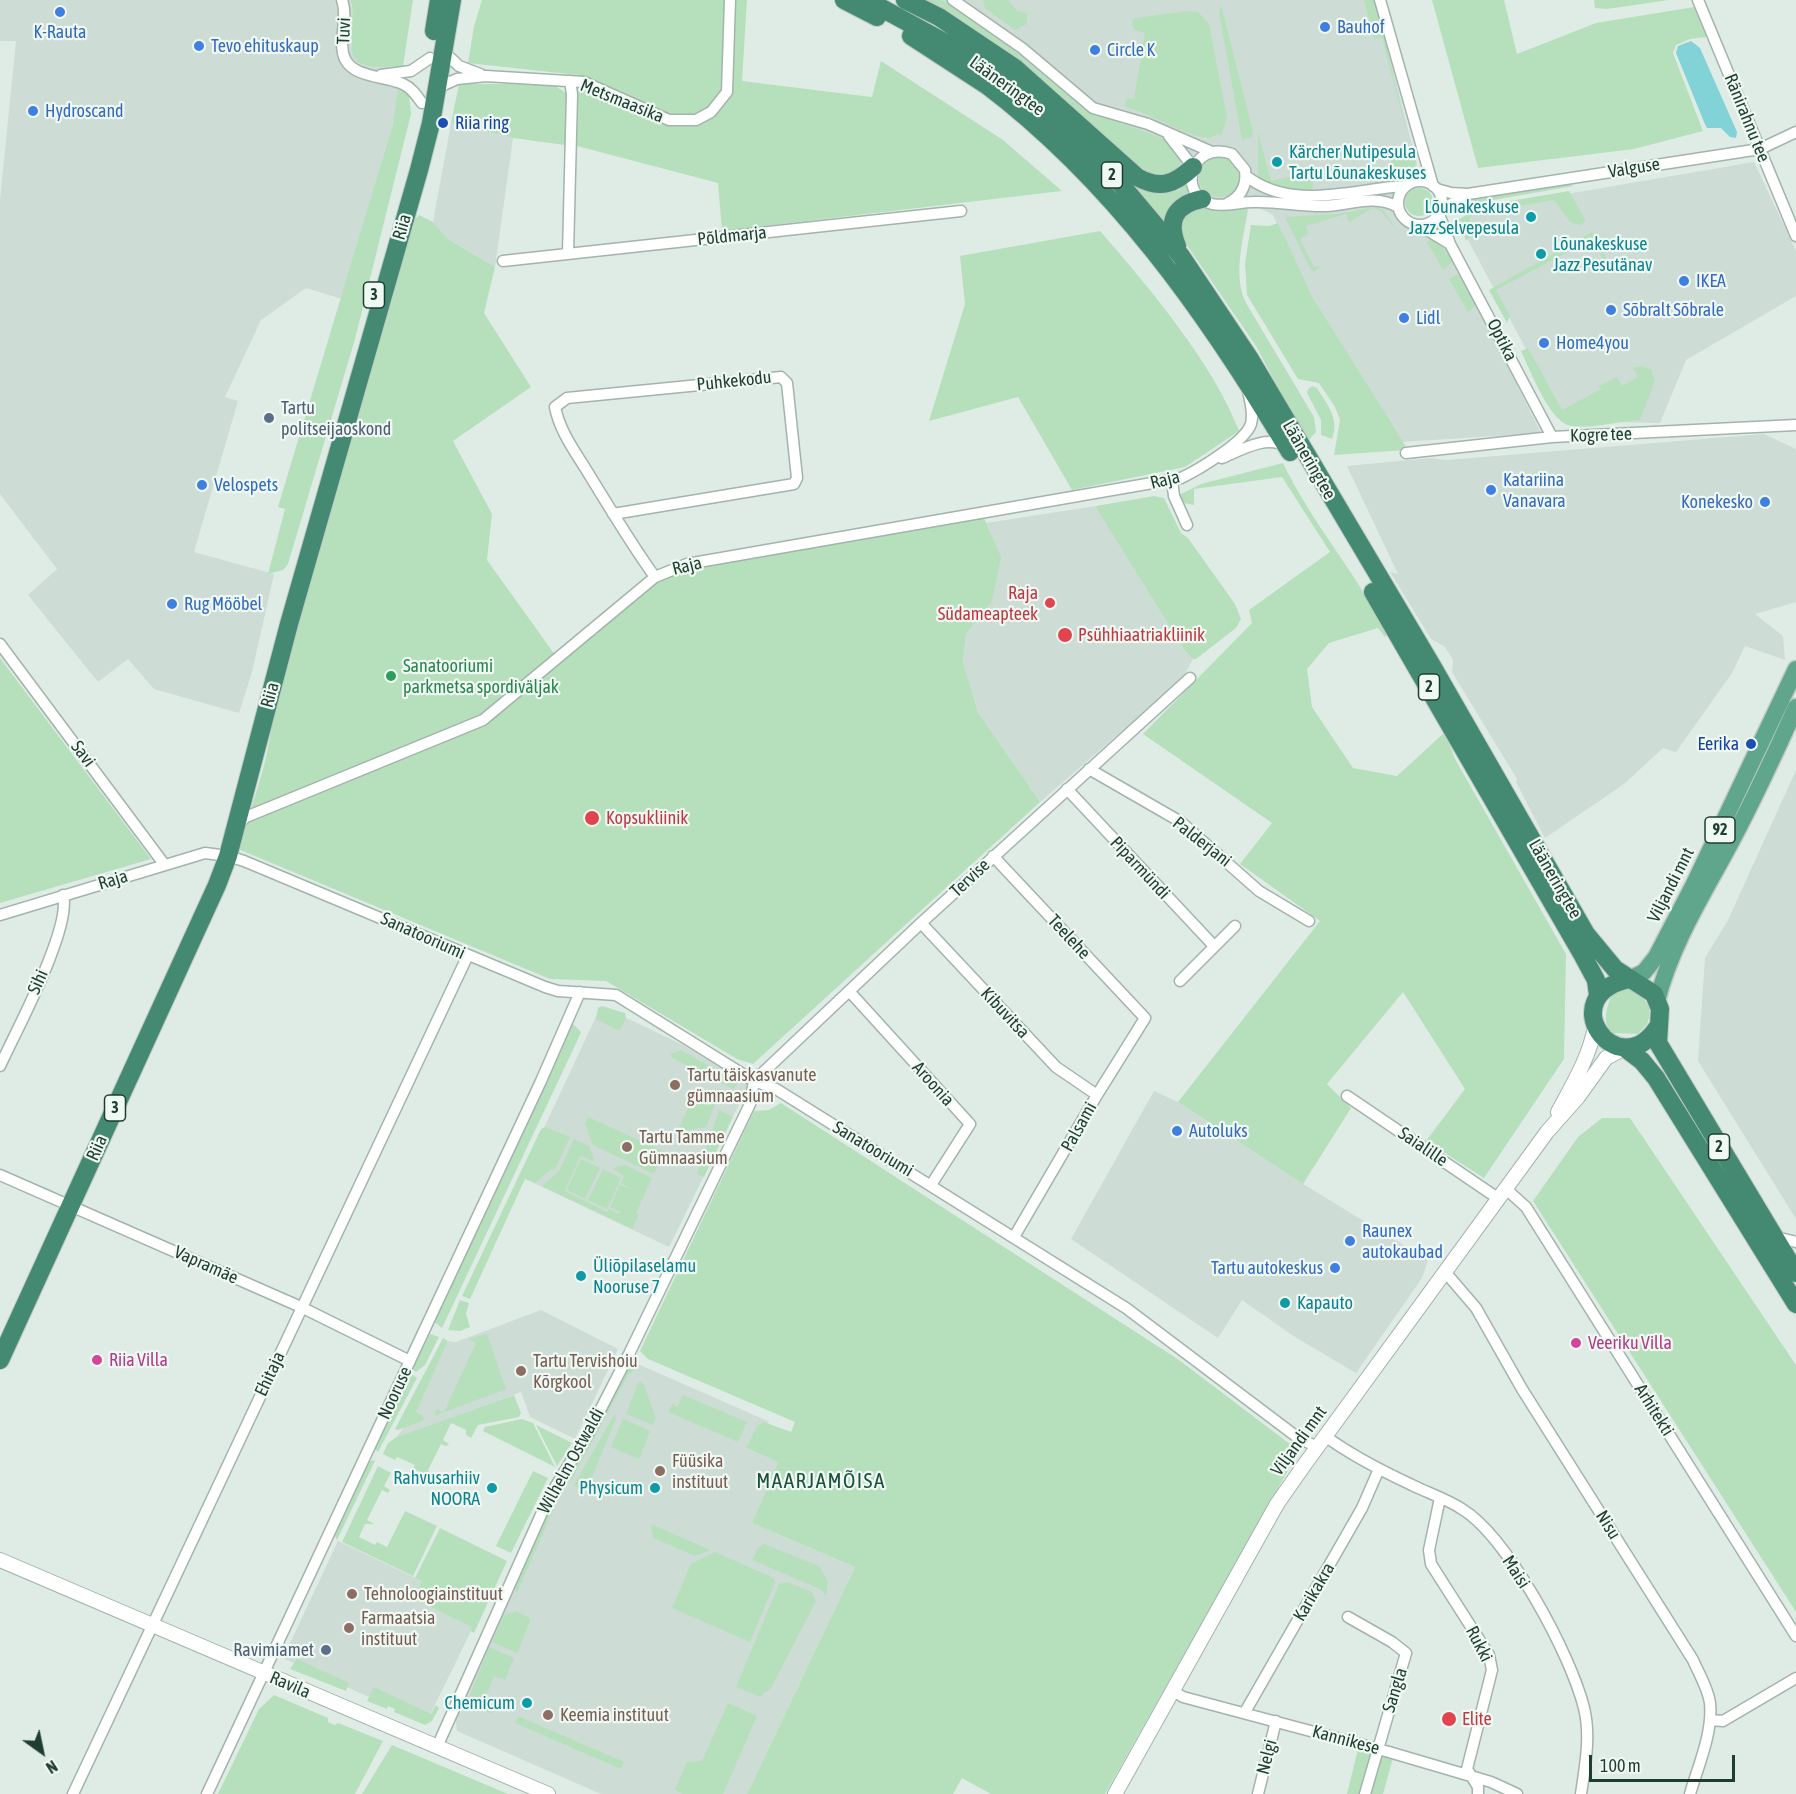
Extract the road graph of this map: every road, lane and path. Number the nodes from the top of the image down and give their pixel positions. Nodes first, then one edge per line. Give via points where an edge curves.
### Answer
1 (342, 0) edge
2 (439, 0) edge
3 (452, 0) edge
4 (730, 0) edge
5 (844, 0) edge
6 (867, 0) edge
7 (897, 0) edge
8 (905, 0) edge
9 (953, 0) edge
10 (1380, 0) edge
11 (1698, 0) edge
12 (900, 19) junction
13 (436, 54) junction
14 (378, 76) junction
15 (486, 76) junction
16 (570, 81) junction
17 (437, 88) junction
18 (995, 91) junction
19 (1033, 102) junction
20 (422, 103) junction
21 (1164, 132) junction
22 (1796, 132) edge
23 (1419, 142) junction
24 (1760, 149) junction
25 (1212, 152) junction
26 (1193, 168) junction
27 (1246, 176) junction
28 (1409, 184) junction
29 (1435, 187) junction
30 (1468, 194) junction
31 (1202, 199) junction
32 (1228, 203) junction
33 (1398, 207) junction
34 (962, 211) dead end
35 (1440, 212) junction
36 (1419, 225) junction
37 (1796, 236) edge
38 (1450, 244) junction
39 (568, 253) junction
40 (1181, 256) junction
41 (503, 261) dead end
42 (1247, 386) junction
43 (1796, 425) edge
44 (1552, 437) junction
45 (1288, 449) junction
46 (1406, 453) dead end
47 (1202, 466) junction
48 (1172, 480) junction
49 (613, 514) junction
50 (1187, 525) dead end
51 (655, 577) junction
52 (0, 644) edge
53 (1796, 669) edge
54 (1190, 678) dead end
55 (1796, 707) edge
56 (1089, 769) junction
57 (1067, 789) junction
58 (236, 825) junction
59 (222, 855) junction
60 (993, 856) junction
61 (165, 864) junction
62 (63, 895) junction
63 (0, 915) edge
64 (1309, 921) dead end
65 (921, 923) junction
66 (1235, 926) dead end
67 (1214, 946) junction
68 (468, 955) junction
69 (1630, 979) junction
70 (1180, 981) dead end
71 (849, 991) junction
72 (580, 992) junction
73 (1598, 995) junction
74 (1658, 1001) junction
75 (1145, 1018) joint
76 (1595, 1026) junction
77 (1657, 1028) junction
78 (1625, 1048) junction
79 (0, 1066) edge
80 (754, 1081) junction
81 (1097, 1095) junction
82 (1347, 1096) dead end
83 (1547, 1132) junction
84 (0, 1175) edge
85 (931, 1185) junction
86 (1503, 1194) junction
87 (67, 1204) junction
88 (1771, 1232) junction
89 (1014, 1237) junction
90 (1796, 1242) edge
91 (1763, 1252) junction
92 (1794, 1266) edge
93 (1446, 1273) junction
94 (1796, 1304) edge
95 (301, 1307) junction
96 (0, 1341) edge
97 (0, 1360) edge
98 (410, 1361) junction
99 (1321, 1441) junction
100 (1379, 1469) junction
101 (1440, 1498) junction
102 (0, 1560) edge
103 (1348, 1617) dead end
104 (153, 1626) junction
105 (1796, 1636) edge
106 (263, 1673) junction
107 (1796, 1678) edge
108 (1173, 1691) junction
109 (1245, 1712) junction
110 (1710, 1720) junction
111 (1276, 1721) junction
112 (437, 1747) junction
113 (1377, 1749) junction
114 (1472, 1777) junction
115 (73, 1794) edge
116 (207, 1794) edge
117 (548, 1794) edge
118 (1115, 1794) edge
119 (1258, 1794) edge
120 (1365, 1794) edge
121 (1478, 1794) edge
122 (1517, 1794) edge
123 (1581, 1794) edge
124 (1690, 1794) edge

1 - 14 street, Tuvi via 346,13 344,57 351,68
2 - 13 highway, Riia / 3
3 - 13 highway, Riia / 3
4 - 16 street, Metsmaasika via 727,92 711,112 696,120 679,122 661,117 596,86
5 - 18 highway via 902,30
6 - 12 highway, Lääneringtee / 2
7 - 19 highway via 980,55
8 - 26 highway via 953,26 1015,68 1137,177 1166,185
9 - 21 street via 1022,48 1093,108
10 - 23 street
11 - 24 street, Ränirahnu tee
12 - 18 highway, Lääneringtee / 2
12 - 19 highway, Lääneringtee / 2 via 951,46
13 - 14 street, Tuvi via 411,72
13 - 15 street, Metsmaasika
13 - 17 highway, Riia / 3
13 - 20 highway, Riia / 3
14 - 20 street, Tuvi via 410,88
15 - 16 street, Metsmaasika
15 - 17 street, Metsmaasika via 457,79
16 - 39 street
17 - 58 highway, Riia / 3 via 419,170 289,624
18 - 42 highway, Lääneringtee / 2 via 1090,176 1133,224 1191,299
19 - 40 highway, Lääneringtee / 2 via 1119,182
20 - 59 highway, Riia / 3 via 378,280 287,585
21 - 25 street
21 - 26 street
22 - 24 street, Valguse
23 - 28 street via 1420,166
23 - 29 street
24 - 30 street, Valguse
24 - 37 street, Ränirahnu tee
25 - 26 street
25 - 27 street via 1232,154
26 - 31 street via 1193,187
27 - 28 street via 1265,188 1298,196 1321,197
27 - 32 street via 1241,192
28 - 29 street via 1424,181
28 - 33 street via 1398,196
29 - 30 street, Valguse via 1451,194
29 - 35 street via 1441,195
30 - 35 street, Valguse
31 - 32 street via 1212,204
31 - 40 highway via 1181,207 1172,218
32 - 33 street via 1322,206 1382,200
33 - 36 street via 1407,222
34 - 39 street, Põldmarja
35 - 36 street via 1432,222
35 - 38 street, Optika
36 - 38 street
38 - 44 street, Optika
39 - 41 street, Põldmarja
40 - 69 highway, Lääneringtee / 2 via 1250,359 1587,934 1602,956
42 - 45 highway, Lääneringtee / 2
42 - 47 street, Raja via 1252,417 1248,430
43 - 44 street, Kogre tee
44 - 46 street, Kogre tee
45 - 47 street, Raja via 1277,443 1257,444
45 - 73 highway, Lääneringtee / 2 via 1577,945 1596,980
47 - 48 street, Raja
48 - 50 street via 1174,496
48 - 51 street, Raja via 687,564
49 - 49 street, Puhkekodu via 558,421 555,407 567,398 781,377 787,383 797,478 794,484
49 - 51 street, Puhkekodu
51 - 58 street, Raja via 483,720 246,817
52 - 61 street, Savi
53 - 69 main road, Viljandi mnt / 92 via 1656,957 1644,972
54 - 56 street, Tervise
55 - 74 main road, Viljandi mnt / 92 via 1681,936 1664,975
56 - 57 street, Tervise
56 - 64 street, Palderjani via 1181,822 1259,891
57 - 60 street, Tervise
57 - 67 street, Piparmündi
58 - 59 highway, Riia / 3
59 - 61 street, Raja via 205,854
59 - 68 street, Sanatooriumi
59 - 87 highway, Riia / 3
60 - 65 street, Tervise
60 - 75 street, Teelehe
61 - 62 street, Raja
62 - 63 street, Raja
62 - 79 street, Sihi via 62,929
65 - 71 street, Tervise
65 - 81 street, Kibuvitsa via 1056,1067
66 - 67 street
67 - 70 street
68 - 72 street, Sanatooriumi via 544,987
68 - 95 street, Ehitaja
69 - 73 highway via 1615,982
69 - 74 highway, Lääneringtee / 2 via 1650,990
71 - 80 street, Tervise
71 - 85 street, Aroonia via 970,1124
72 - 80 street, Sanatooriumi via 616,995
72 - 98 street, Nooruse
73 - 76 highway, Lääneringtee / 2 via 1593,1009
74 - 77 highway, 2
75 - 81 street, Palsami
76 - 78 highway, 2 via 1607,1042
76 - 83 street, Viljandi mnt via 1582,1067
77 - 78 highway via 1643,1044
77 - 88 highway, 2 via 1658,1043
78 - 83 street, Viljandi mnt via 1606,1058
78 - 91 highway, 2 via 1656,1078
80 - 85 street, Sanatooriumi via 776,1089
80 - 112 street, Wilhelm Ostwaldi via 750,1104 629,1354 590,1430 548,1499
81 - 89 street, Palsami
82 - 86 street, Saialille
83 - 86 street, Viljandi mnt
84 - 87 street, Vapramäe
85 - 89 street, Sanatooriumi
86 - 93 street, Viljandi mnt
86 - 105 street, Arhitekti via 1526,1207
87 - 95 street, Vapramäe
87 - 96 highway, Riia / 3
87 - 97 highway, Riia / 3
88 - 90 street
88 - 92 highway, 2
89 - 99 street, Sanatooriumi via 1126,1308 1297,1437
91 - 92 street
91 - 94 highway, 2
93 - 99 street, Viljandi mnt
93 - 110 street, Nisu via 1476,1308 1522,1389 1693,1660 1710,1701
95 - 98 street, Vapramäe
95 - 104 street, Ehitaja
98 - 106 street, Nooruse
99 - 100 street, Maisi
99 - 108 street, Viljandi mnt via 1277,1504
100 - 101 street, Maisi
100 - 109 street, Karikakra via 1362,1508
101 - 114 street, Rukki via 1429,1550 1431,1564 1489,1654 1492,1670 1467,1769
101 - 123 street, Maisi via 1461,1508 1487,1530 1558,1638 1584,1709 1587,1743
102 - 104 street, Ravila
103 - 113 street, Sangla via 1406,1653
104 - 106 street, Ravila
104 - 115 street, Ehitaja
106 - 112 street, Ravila
106 - 116 street, Nooruse
107 - 110 street via 1723,1721
108 - 109 street, Kannikese
108 - 118 street, Viljandi mnt
109 - 111 street, Kannikese
110 - 124 street, Nisu
111 - 113 street, Kannikese
111 - 119 street, Nelgi
112 - 117 street, Ravila
113 - 114 street, Kannikese
113 - 120 street, Sangla
114 - 121 street, Rukki
114 - 122 street, Kannikese

